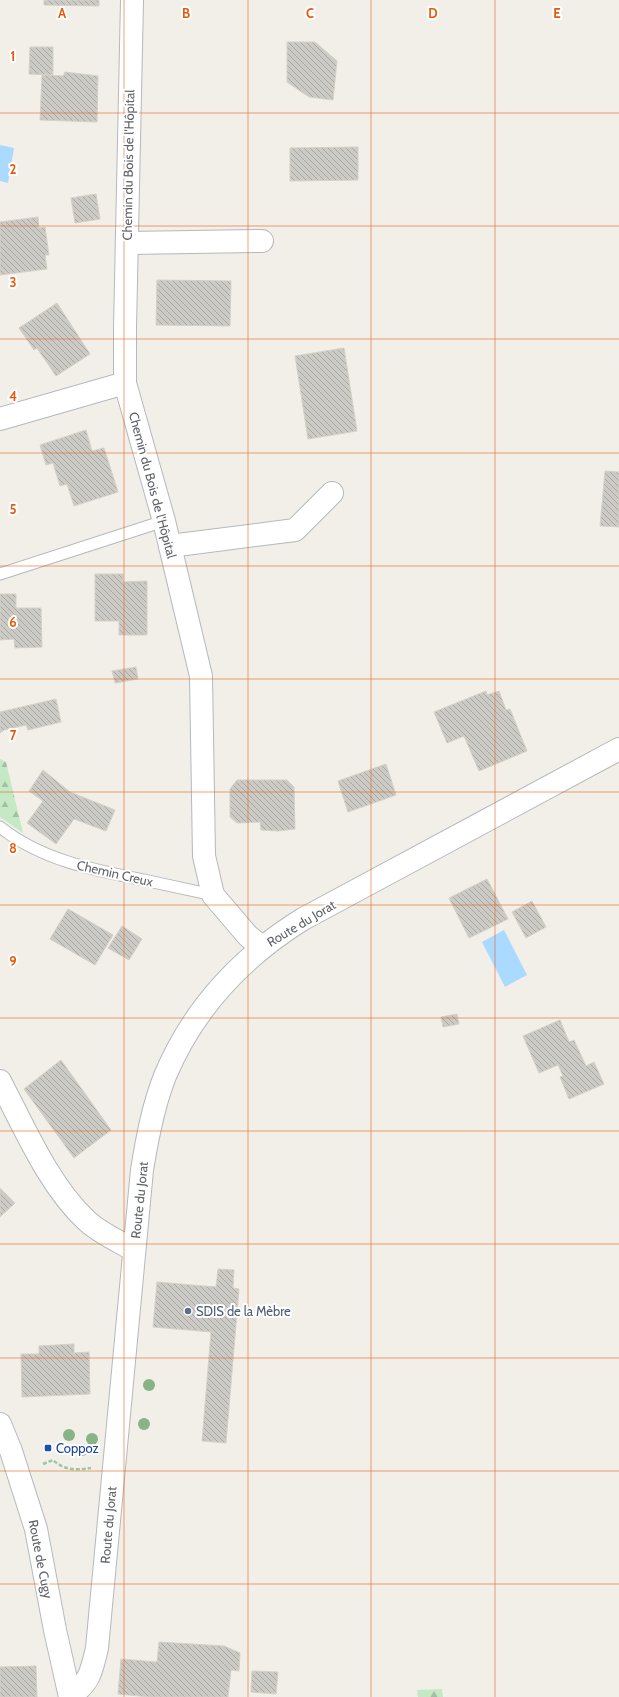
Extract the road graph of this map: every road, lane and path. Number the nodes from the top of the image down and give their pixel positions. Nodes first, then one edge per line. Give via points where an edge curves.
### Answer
1 (132, 0) edge
2 (262, 241) dead end
3 (126, 243) junction
4 (125, 383) junction
5 (0, 419) edge
6 (332, 493) dead end
7 (164, 521) junction
8 (170, 546) junction
9 (0, 574) edge
10 (619, 749) edge
11 (0, 827) edge
12 (213, 895) junction
13 (262, 947) junction
14 (0, 1081) edge
15 (134, 1250) junction
16 (1, 1431) edge
17 (43, 1464) dead end
18 (92, 1468) dead end
19 (70, 1696) edge

1 - 3 street, Chemin du Bois de l'Hôpital
2 - 3 street
3 - 4 street, Chemin du Bois de l'Hôpital
4 - 5 street
4 - 7 street, Chemin du Bois de l'Hôpital
6 - 8 street via 295,530
7 - 8 street, Chemin du Bois de l'Hôpital
7 - 9 lane
8 - 12 street, Chemin du Bois de l'Hôpital via 201,676 204,856
10 - 13 street, Route du Jorat via 303,919
11 - 12 lane, Chemin Creux via 15,839 92,870
12 - 13 street, Chemin du Bois de l'Hôpital via 248,936
13 - 15 street, Route du Jorat via 207,1003 184,1038 165,1076 148,1134
14 - 15 street, Route du Jorat via 62,1193 88,1221
15 - 19 street, Route du Jorat via 98,1638 92,1668 84,1686
16 - 19 street, Route de Cugy via 36,1529
17 - 18 path via 53,1460 69,1469

